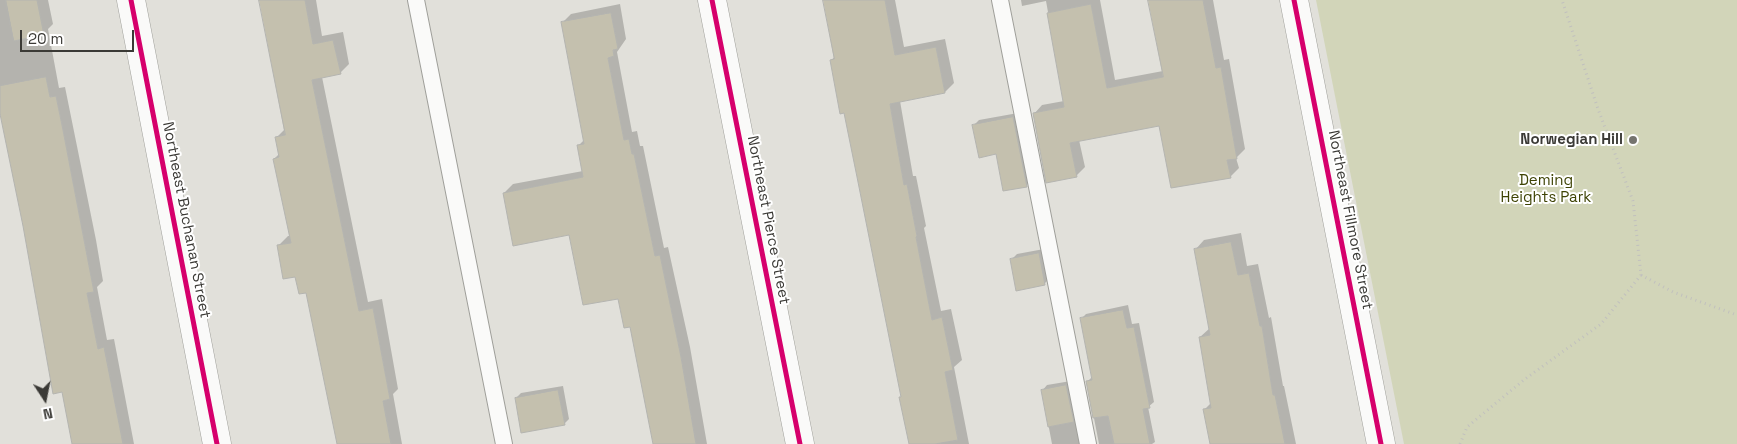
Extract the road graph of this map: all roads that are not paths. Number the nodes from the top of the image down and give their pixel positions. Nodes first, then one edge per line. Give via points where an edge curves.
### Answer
1 (131, 0) edge
2 (416, 0) edge
3 (712, 0) edge
4 (1000, 0) edge
5 (1294, 0) edge
6 (217, 444) edge
7 (504, 444) edge
8 (800, 444) edge
9 (1088, 444) edge
10 (1381, 444) edge

1 - 6 street, Northeast Buchanan Street
2 - 7 lane
3 - 8 street, Northeast Pierce Street
4 - 9 lane
5 - 10 street, Northeast Fillmore Street

